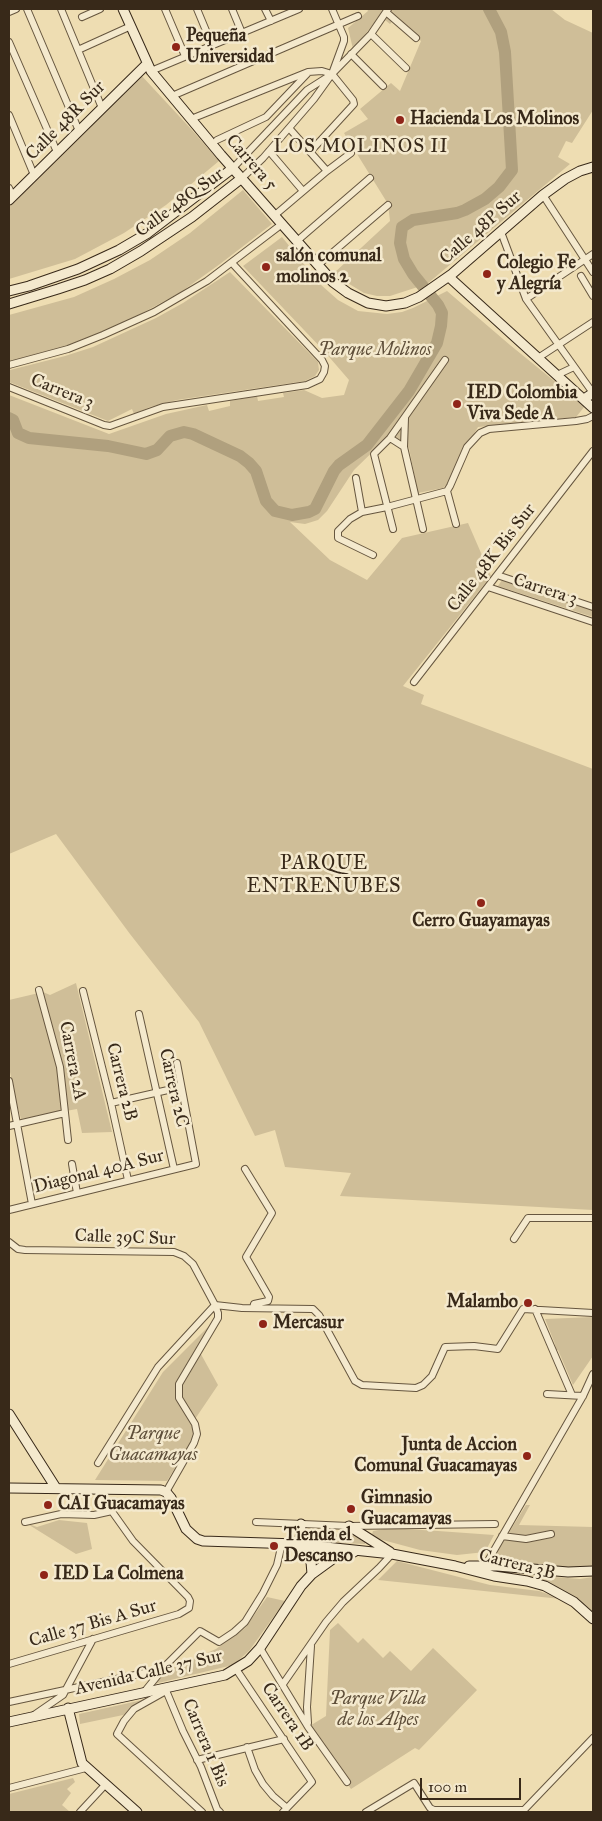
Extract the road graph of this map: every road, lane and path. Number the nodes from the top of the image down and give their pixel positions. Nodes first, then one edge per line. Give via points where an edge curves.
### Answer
1 (16, 9) edge
2 (27, 9) edge
3 (61, 9) edge
4 (100, 9) edge
5 (123, 9) edge
6 (165, 9) edge
7 (197, 9) edge
8 (232, 9) edge
9 (265, 9) edge
10 (299, 9) edge
11 (332, 9) edge
12 (387, 10) edge
13 (9, 12) edge
14 (358, 16) dead end
15 (82, 17) dead end
16 (271, 21) junction
17 (131, 26) junction
18 (339, 26) junction
19 (242, 33) junction
20 (371, 34) junction
21 (416, 38) dead end
22 (9, 42) edge
23 (212, 45) junction
24 (78, 50) junction
25 (351, 54) junction
26 (185, 56) junction
27 (149, 67) junction
28 (406, 68) dead end
29 (308, 72) junction
30 (332, 74) junction
31 (383, 86) dead end
32 (172, 96) junction
33 (102, 108) junction
34 (9, 115) edge
35 (191, 119) junction
36 (289, 128) junction
37 (79, 131) junction
38 (217, 140) dead end
39 (269, 151) junction
40 (57, 152) junction
41 (310, 152) junction
42 (352, 153) dead end
43 (593, 166) edge
44 (234, 168) junction
45 (327, 171) junction
46 (34, 175) junction
47 (242, 178) junction
48 (370, 178) dead end
49 (303, 191) junction
50 (10, 195) edge
51 (543, 195) junction
52 (388, 205) dead end
53 (275, 215) junction
54 (282, 224) junction
55 (501, 232) junction
56 (297, 241) junction
57 (593, 254) edge
58 (585, 260) junction
59 (232, 262) junction
60 (318, 265) junction
61 (593, 272) edge
62 (581, 276) dead end
63 (449, 277) junction
64 (9, 290) edge
65 (593, 296) edge
66 (526, 299) junction
67 (9, 304) edge
68 (386, 306) joint
69 (593, 322) edge
70 (558, 345) junction
71 (538, 358) junction
72 (445, 360) dead end
73 (9, 365) edge
74 (574, 367) junction
75 (557, 374) junction
76 (9, 388) edge
77 (593, 393) edge
78 (580, 396) junction
79 (593, 408) edge
80 (593, 416) edge
81 (406, 417) junction
82 (390, 438) junction
83 (404, 447) junction
84 (593, 452) edge
85 (356, 478) dead end
86 (447, 491) junction
87 (415, 500) junction
88 (387, 507) junction
89 (362, 512) junction
90 (456, 524) dead end
91 (393, 529) dead end
92 (423, 529) dead end
93 (373, 555) dead end
94 (497, 575) junction
95 (488, 587) junction
96 (593, 607) edge
97 (593, 622) edge
98 (414, 682) dead end
99 (39, 990) dead end
100 (83, 990) dead end
101 (139, 1014) dead end
102 (177, 1062) dead end
103 (9, 1081) edge
104 (181, 1087) junction
105 (157, 1093) junction
106 (111, 1104) junction
107 (65, 1113) junction
108 (16, 1124) junction
109 (9, 1126) edge
110 (68, 1140) dead end
111 (72, 1164) dead end
112 (174, 1169) junction
113 (246, 1169) dead end
114 (128, 1180) junction
115 (77, 1193) junction
116 (32, 1204) junction
117 (9, 1210) edge
118 (593, 1218) edge
119 (514, 1239) dead end
120 (9, 1242) edge
121 (215, 1305) junction
122 (253, 1308) junction
123 (535, 1309) junction
124 (593, 1313) edge
125 (593, 1374) edge
126 (548, 1394) dead end
127 (572, 1395) junction
128 (583, 1396) junction
129 (9, 1414) edge
130 (98, 1463) dead end
131 (9, 1488) edge
132 (56, 1488) junction
133 (96, 1488) junction
134 (166, 1492) junction
135 (112, 1511) junction
136 (25, 1522) dead end
137 (256, 1522) dead end
138 (301, 1524) junction
139 (495, 1524) dead end
140 (349, 1526) junction
141 (550, 1534) dead end
142 (502, 1536) junction
143 (282, 1543) junction
144 (300, 1544) junction
145 (360, 1551) junction
146 (392, 1554) junction
147 (455, 1566) junction
148 (485, 1566) junction
149 (593, 1571) edge
150 (312, 1574) junction
151 (593, 1619) edge
152 (93, 1639) junction
153 (311, 1644) junction
154 (260, 1648) junction
155 (9, 1664) edge
156 (163, 1669) junction
157 (236, 1669) junction
158 (283, 1684) junction
159 (67, 1690) junction
160 (166, 1690) junction
161 (145, 1691) junction
162 (9, 1702) edge
163 (68, 1708) junction
164 (32, 1716) junction
165 (9, 1722) edge
166 (308, 1727) junction
167 (593, 1738) edge
168 (284, 1739) junction
169 (247, 1747) junction
170 (197, 1760) junction
171 (86, 1768) junction
172 (347, 1782) dead end
173 (105, 1784) junction
174 (9, 1788) edge
175 (285, 1810) edge
176 (217, 1811) edge
177 (525, 1811) edge
178 (80, 1812) edge
179 (138, 1812) edge
180 (202, 1812) edge
181 (366, 1812) edge

1 - 13 street
2 - 37 street
3 - 24 street
4 - 15 street
5 - 17 main road, Carrera 5
6 - 26 street
7 - 23 street
8 - 19 street
9 - 16 street
10 - 16 street, Calle 48R Sur
11 - 18 street
12 - 20 street, Calle 48Q Sur
12 - 21 street
14 - 18 street
16 - 19 street, Calle 48R Sur
17 - 24 street
17 - 27 main road, Carrera 5
18 - 30 street via 344,41
18 - 32 street
19 - 23 street, Calle 48R Sur
20 - 25 street, Calle 48Q Sur
20 - 28 street
22 - 40 street
23 - 26 street, Calle 48R Sur
24 - 33 street
25 - 30 street, Calle 48Q Sur
25 - 31 street
26 - 27 street, Calle 48R Sur
27 - 32 main road, Carrera 5
27 - 33 main road, Calle 48R Sur
29 - 30 street
29 - 35 street
29 - 38 street via 266,117
30 - 36 street, Calle 48Q Sur
30 - 41 street via 354,104
30 - 44 street, Calle 48Q Sur via 307,90
32 - 35 main road, Carrera 5
33 - 37 main road, Calle 48R Sur
34 - 46 street
35 - 44 main road, Carrera 5
36 - 39 street, Calle 48Q Sur
36 - 41 street
37 - 40 main road, Calle 48R Sur
39 - 47 street, Calle 48Q Sur
39 - 49 street
40 - 46 main road, Calle 48R Sur
41 - 45 street
42 - 45 street
43 - 51 main road, Calle 48P Sur via 573,174
44 - 47 main road, Carrera 5
44 - 64 main road, Calle 48Q Sur via 148,233 119,250 78,269
45 - 49 street
46 - 50 main road, Calle 48R Sur
47 - 53 main road, Carrera 5
47 - 67 main road, Calle 48Q Sur via 185,222 110,269 58,290
48 - 56 street
49 - 53 street
51 - 55 main road, Calle 48P Sur
51 - 58 street
52 - 60 street
53 - 54 main road, Carrera 5
54 - 56 main road, Carrera 5
54 - 59 street
55 - 63 main road, Calle 48P Sur
55 - 66 street
56 - 60 main road, Carrera 5
57 - 58 street
58 - 61 street
58 - 66 street
59 - 73 street via 184,296 150,314 68,349
59 - 76 street, Carrera 3 via 322,360 325,366 320,379 307,385 173,405 114,425 104,425
60 - 68 main road, Carrera 5 via 348,294 368,303
62 - 65 street
63 - 68 main road, Calle 48P Sur via 419,297
63 - 71 main road
66 - 70 street
69 - 70 street
70 - 71 street
70 - 74 street
71 - 75 main road
72 - 81 street
74 - 75 street
74 - 77 street
75 - 78 main road
77 - 78 main road
78 - 79 main road
80 - 86 street via 576,421 484,430 470,442
81 - 82 street
81 - 83 street
82 - 83 street
82 - 88 street via 374,454
83 - 87 street
84 - 94 street, Calle 48K Bis Sur
85 - 89 street
86 - 87 street
86 - 90 street
87 - 88 street
87 - 92 street
88 - 89 street
88 - 91 street
89 - 93 street via 338,531 338,538
94 - 95 street, Calle 48K Bis Sur
94 - 96 street, Carrera 3
95 - 97 street, Carrera 3
95 - 98 street, Calle 48K Bis Sur
99 - 107 street, Carrera 2A via 60,1067
100 - 106 street, Carrera 2B
101 - 105 street, Carrera 2C
102 - 104 street
103 - 108 street
104 - 105 street
104 - 112 street, Diagonal 40A Sur via 196,1164
105 - 106 street
105 - 112 street, Carrera 2C
106 - 114 street, Carrera 2B
107 - 108 street
107 - 110 street, Carrera 2A
108 - 109 street
108 - 116 street
111 - 115 street
112 - 114 street, Diagonal 40A Sur
113 - 122 street via 272,1213 246,1257 269,1297 268,1301 254,1304
114 - 115 street, Diagonal 40A Sur
115 - 116 street, Diagonal 40A Sur
116 - 117 street, Diagonal 40A Sur
118 - 119 street via 528,1218
120 - 121 street, Calle 39C Sur via 18,1249 26,1250 179,1253 193,1264
121 - 122 street
121 - 130 street via 158,1367
121 - 134 street via 218,1318 178,1391 195,1424 196,1440
122 - 123 street via 315,1310 355,1381 362,1385 416,1388 432,1376 445,1347 498,1349 523,1309
123 - 124 street
123 - 127 street
125 - 128 street
126 - 127 street
127 - 128 street
128 - 142 street
129 - 132 main road
131 - 132 main road
132 - 133 main road
133 - 134 main road
133 - 135 street
134 - 143 main road via 188,1532 197,1540
135 - 136 street via 94,1515 61,1514
135 - 152 street, Calle 37 Bis A Sur via 146,1556 188,1597 190,1605 186,1611
137 - 138 street
138 - 140 street
138 - 144 main road
139 - 140 street
140 - 146 main road
141 - 142 street via 526,1540
142 - 148 street
143 - 144 main road
143 - 156 street via 277,1565 264,1593 245,1622 219,1642 200,1631
144 - 145 main road
144 - 150 main road via 311,1562
145 - 146 main road, Avenida Calle 37 Sur
145 - 150 main road, Avenida Calle 37 Sur via 334,1558
146 - 147 main road, Avenida Calle 37 Sur
146 - 153 street via 336,1609
147 - 148 main road
147 - 151 main road, Carrera 3B via 545,1586 574,1602
148 - 149 main road
150 - 154 main road, Avenida Calle 37 Sur
152 - 155 street, Calle 37 Bis A Sur
152 - 159 street
153 - 158 street
153 - 166 street
154 - 157 main road, Avenida Calle 37 Sur
154 - 158 street
156 - 159 street
156 - 161 street
157 - 160 main road, Avenida Calle 37 Sur via 225,1675
157 - 168 street, Carrera 1B
158 - 166 street
159 - 162 street
159 - 164 street
160 - 161 main road, Avenida Calle 37 Sur
160 - 170 street, Carrera 1 Bis
160 - 180 street, Carrera 1 Bis via 134,1709 118,1734
161 - 163 main road, Avenida Calle 37 Sur
163 - 164 main road, Avenida Calle 37 Sur
163 - 171 main road via 81,1761
164 - 165 main road, Avenida Calle 37 Sur
166 - 172 street
167 - 177 street
168 - 169 street
168 - 175 street, Carrera 1B via 312,1782
169 - 170 street
169 - 175 street via 254,1770
170 - 176 street, Carrera 1 Bis
171 - 173 main road
171 - 174 street
173 - 178 street
173 - 179 main road
177 - 181 street via 436,1811 431,1809 414,1783

